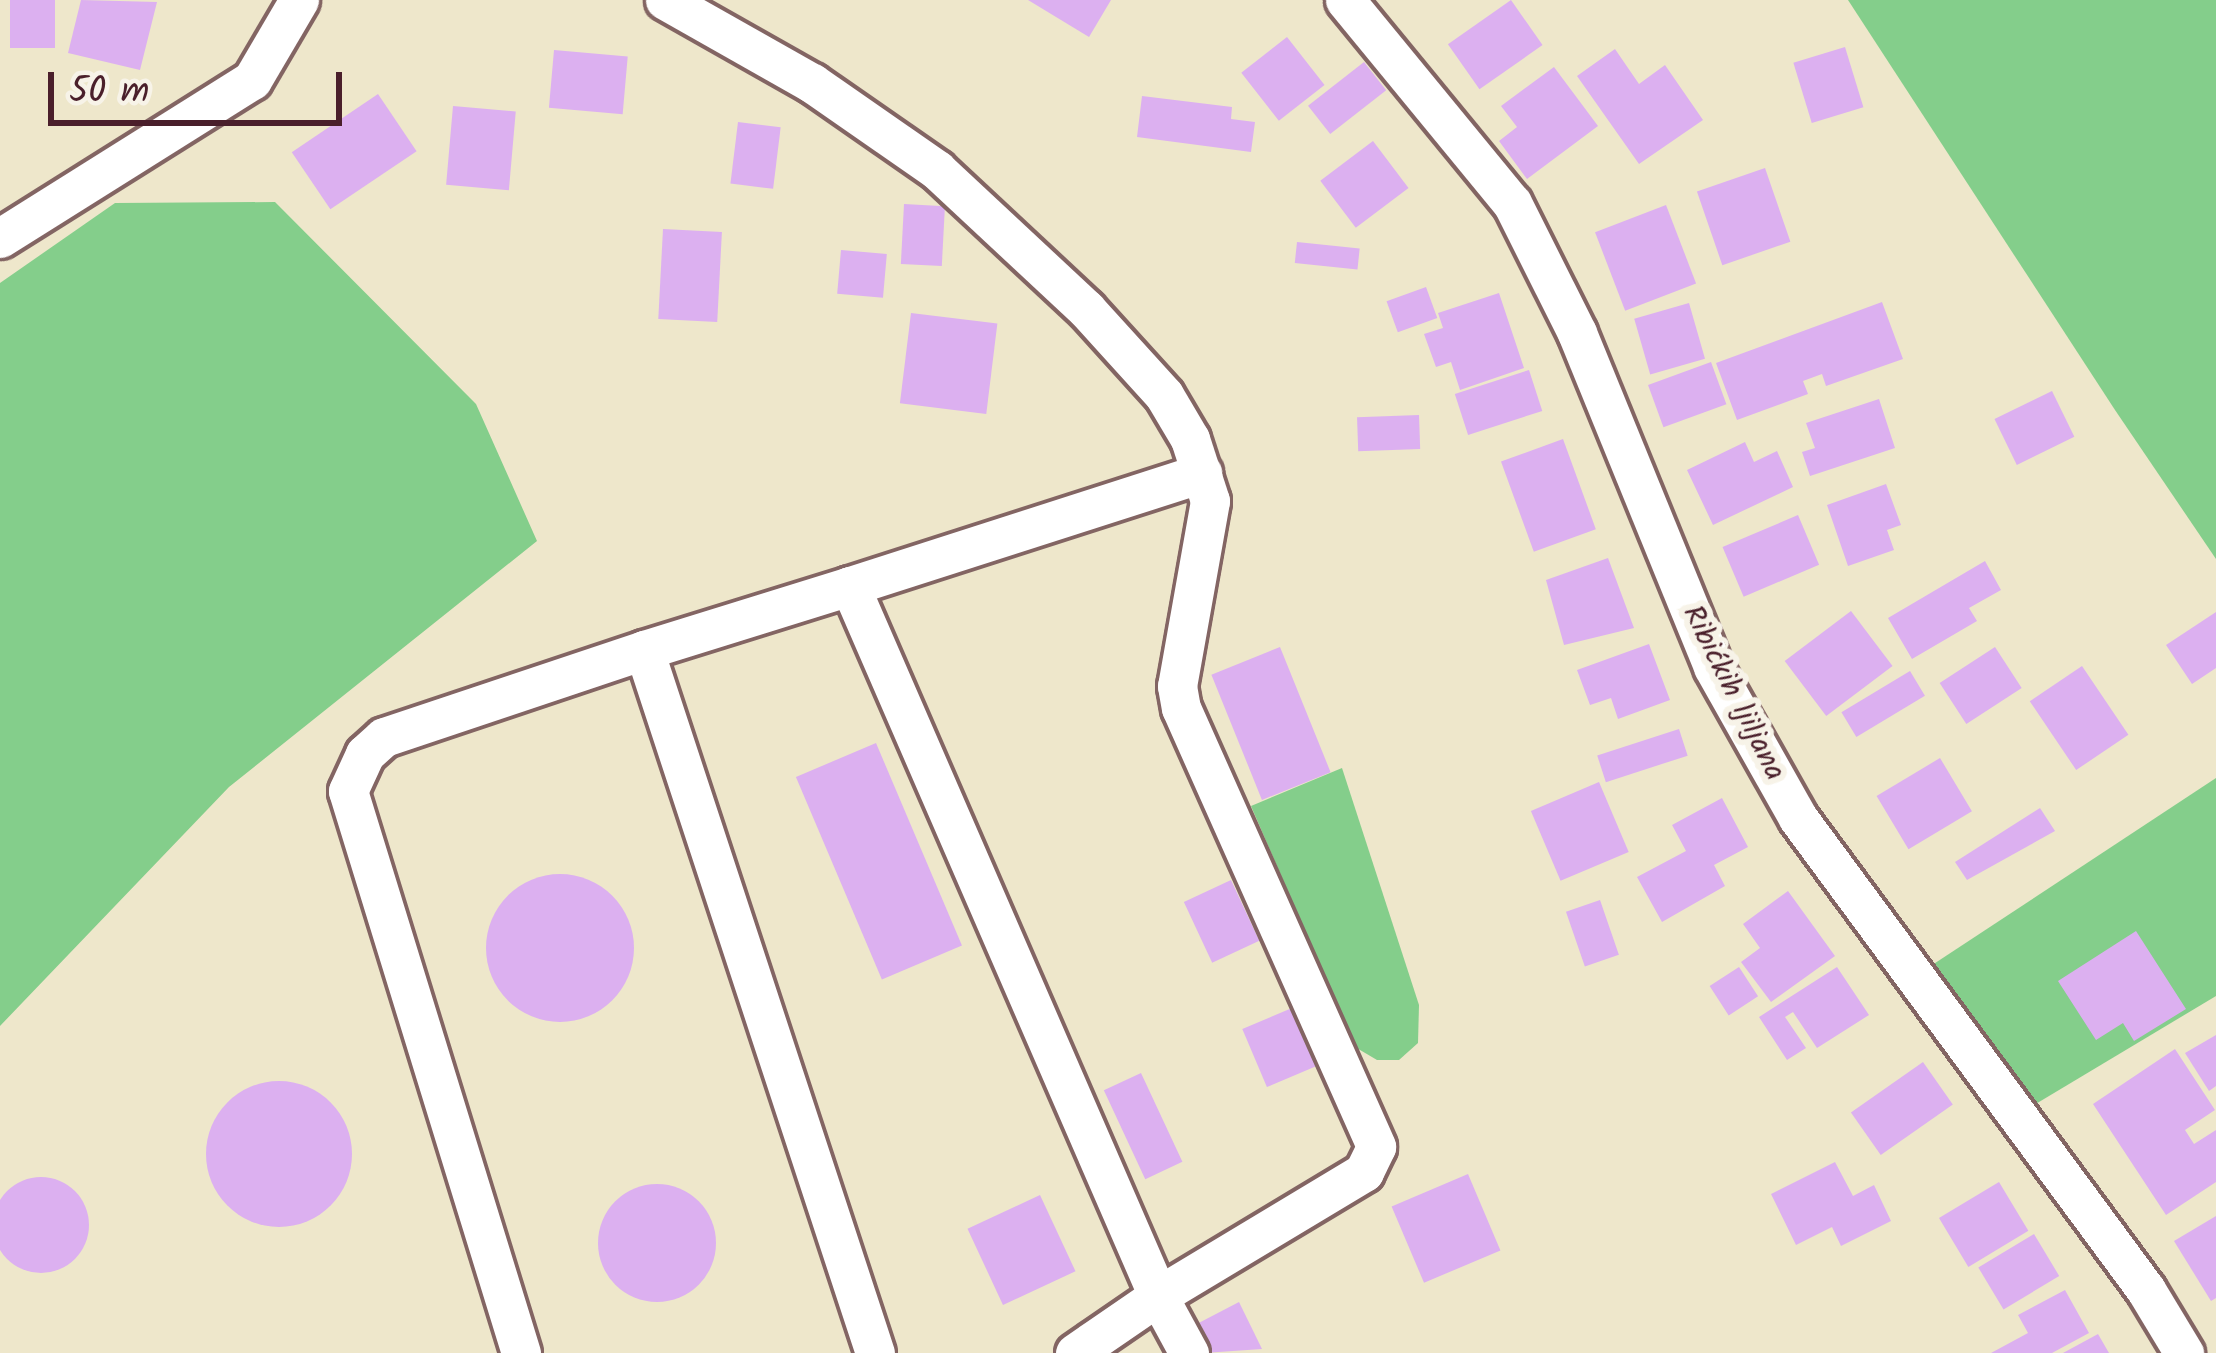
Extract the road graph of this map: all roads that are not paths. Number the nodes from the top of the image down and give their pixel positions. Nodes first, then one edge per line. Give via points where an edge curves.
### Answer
1 (299, 0) edge
2 (665, 0) edge
3 (1345, 0) edge
4 (0, 238) edge
5 (1202, 473) junction
6 (850, 586) junction
7 (644, 650) junction
8 (1158, 1295) junction
9 (521, 1353) edge
10 (875, 1353) edge
11 (1075, 1353) edge
12 (1189, 1353) edge
13 (2183, 1353) edge

1 - 4 street via 252,80
2 - 5 street via 812,83 954,185 1164,395
3 - 13 street, Ribićkih ljiljana via 1513,202 1577,334 1713,667 1798,818 2078,1195
5 - 6 street
5 - 8 street via 1208,526 1178,686 1181,709 1376,1147 1364,1172
6 - 7 street
6 - 8 street
7 - 9 street via 384,736 348,791
7 - 10 street
8 - 11 street
8 - 12 street

